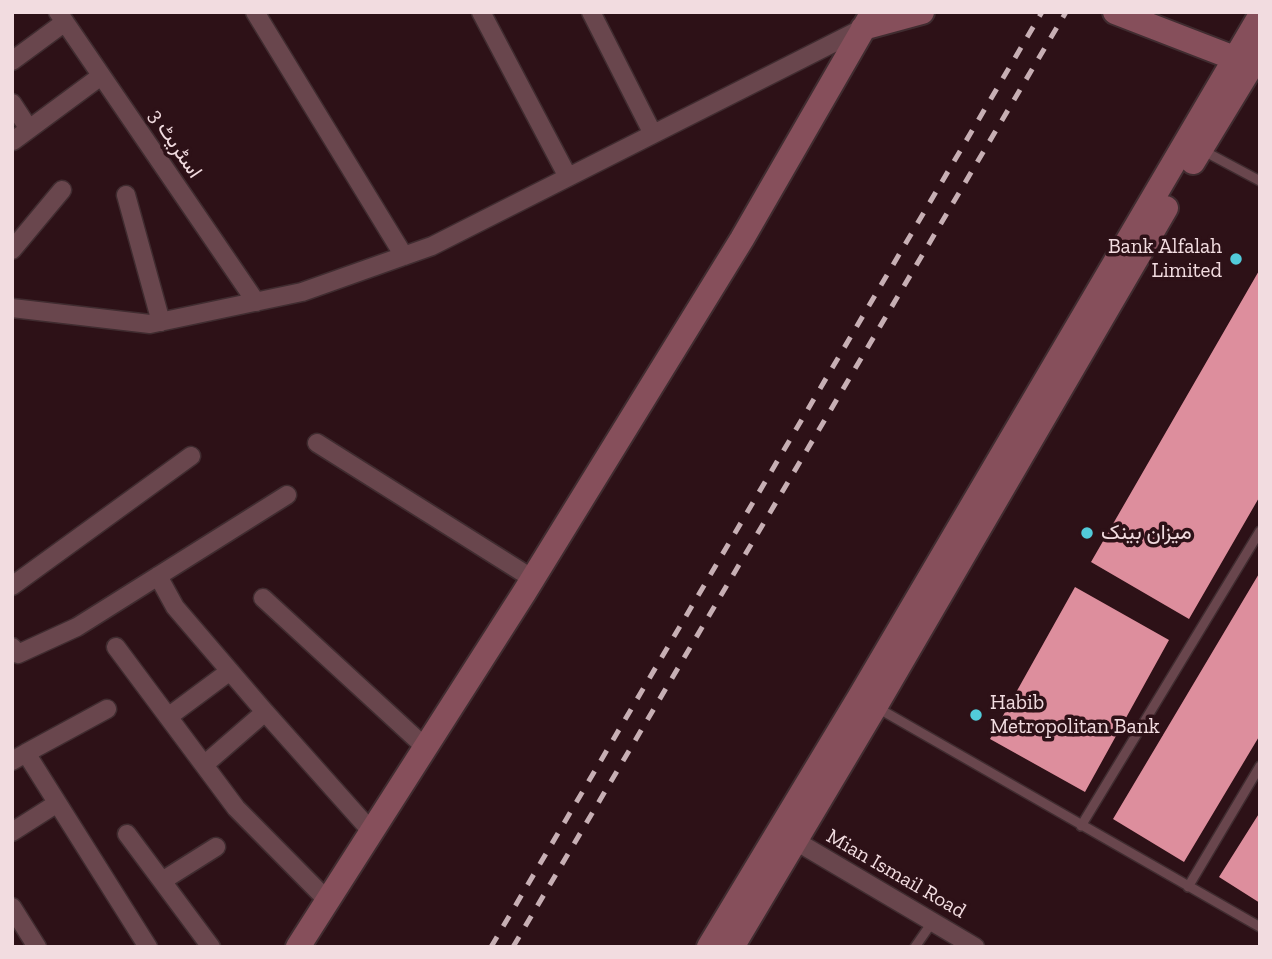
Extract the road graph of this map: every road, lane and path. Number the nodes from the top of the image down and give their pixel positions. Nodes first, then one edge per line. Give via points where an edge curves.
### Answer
1 (255, 12) edge
2 (481, 12) edge
3 (590, 12) edge
4 (922, 12) edge
5 (1115, 12) edge
6 (1260, 16) edge
7 (61, 17) edge
8 (868, 20) edge
9 (1252, 59) edge
10 (12, 61) edge
11 (101, 76) junction
12 (12, 103) edge
13 (29, 129) junction
14 (653, 134) junction
15 (13, 141) edge
16 (1200, 149) junction
17 (568, 177) junction
18 (1260, 181) edge
19 (62, 190) dead end
20 (126, 195) dead end
21 (12, 250) edge
22 (404, 256) junction
23 (256, 302) junction
24 (13, 310) edge
25 (161, 322) junction
26 (317, 443) dead end
27 (191, 456) dead end
28 (286, 495) dead end
29 (1260, 531) edge
30 (158, 576) junction
31 (533, 579) junction
32 (12, 586) edge
33 (263, 598) dead end
34 (12, 647) edge
35 (116, 647) dead end
36 (230, 671) junction
37 (867, 703) junction
38 (107, 709) dead end
39 (265, 712) junction
40 (168, 717) junction
41 (425, 747) junction
42 (19, 757) edge
43 (204, 765) junction
44 (1260, 766) edge
45 (1257, 777) edge
46 (56, 804) junction
47 (1081, 826) junction
48 (371, 831) junction
49 (12, 832) edge
50 (127, 834) dead end
51 (794, 840) junction
52 (216, 847) dead end
53 (162, 881) junction
54 (1188, 887) junction
55 (327, 900) junction
56 (12, 907) edge
57 (933, 921) junction
58 (1260, 927) edge
59 (37, 947) edge
60 (148, 947) edge
61 (211, 947) edge
62 (298, 947) edge
63 (709, 947) edge
64 (732, 947) edge
65 (915, 947) edge
66 (975, 947) edge

1 - 22 street
2 - 17 street
3 - 14 street
4 - 8 main road
5 - 9 main road
6 - 9 main road
7 - 10 street
7 - 11 street, اسٹریٹ 3
8 - 14 street
8 - 31 main road via 742,239
9 - 16 main road
9 - 37 main road
11 - 13 street
11 - 23 street, اسٹریٹ 3
12 - 13 street
13 - 15 street
14 - 17 street
16 - 18 lane
16 - 37 main road
17 - 22 street
19 - 21 street
20 - 25 street
22 - 23 street via 302,292
23 - 25 street
24 - 25 street
26 - 31 street
27 - 32 street
28 - 30 street
29 - 47 lane
30 - 34 street via 77,627 18,654
30 - 36 street via 175,607
31 - 41 main road
33 - 41 street
35 - 40 street
36 - 39 street
36 - 40 street
37 - 47 lane
37 - 51 main road
37 - 63 main road
38 - 42 street
39 - 43 street
39 - 48 street
40 - 43 street
41 - 48 main road
42 - 46 street
43 - 55 street via 236,808
44 - 45 lane
45 - 54 lane
46 - 49 street
46 - 60 street
47 - 54 lane
48 - 55 main road
50 - 53 street
51 - 57 street, Mian Ismail Road
51 - 64 main road
52 - 53 street
53 - 61 street
54 - 58 lane
55 - 62 main road
56 - 59 street
57 - 65 lane
57 - 66 street, Mian Ismail Road

